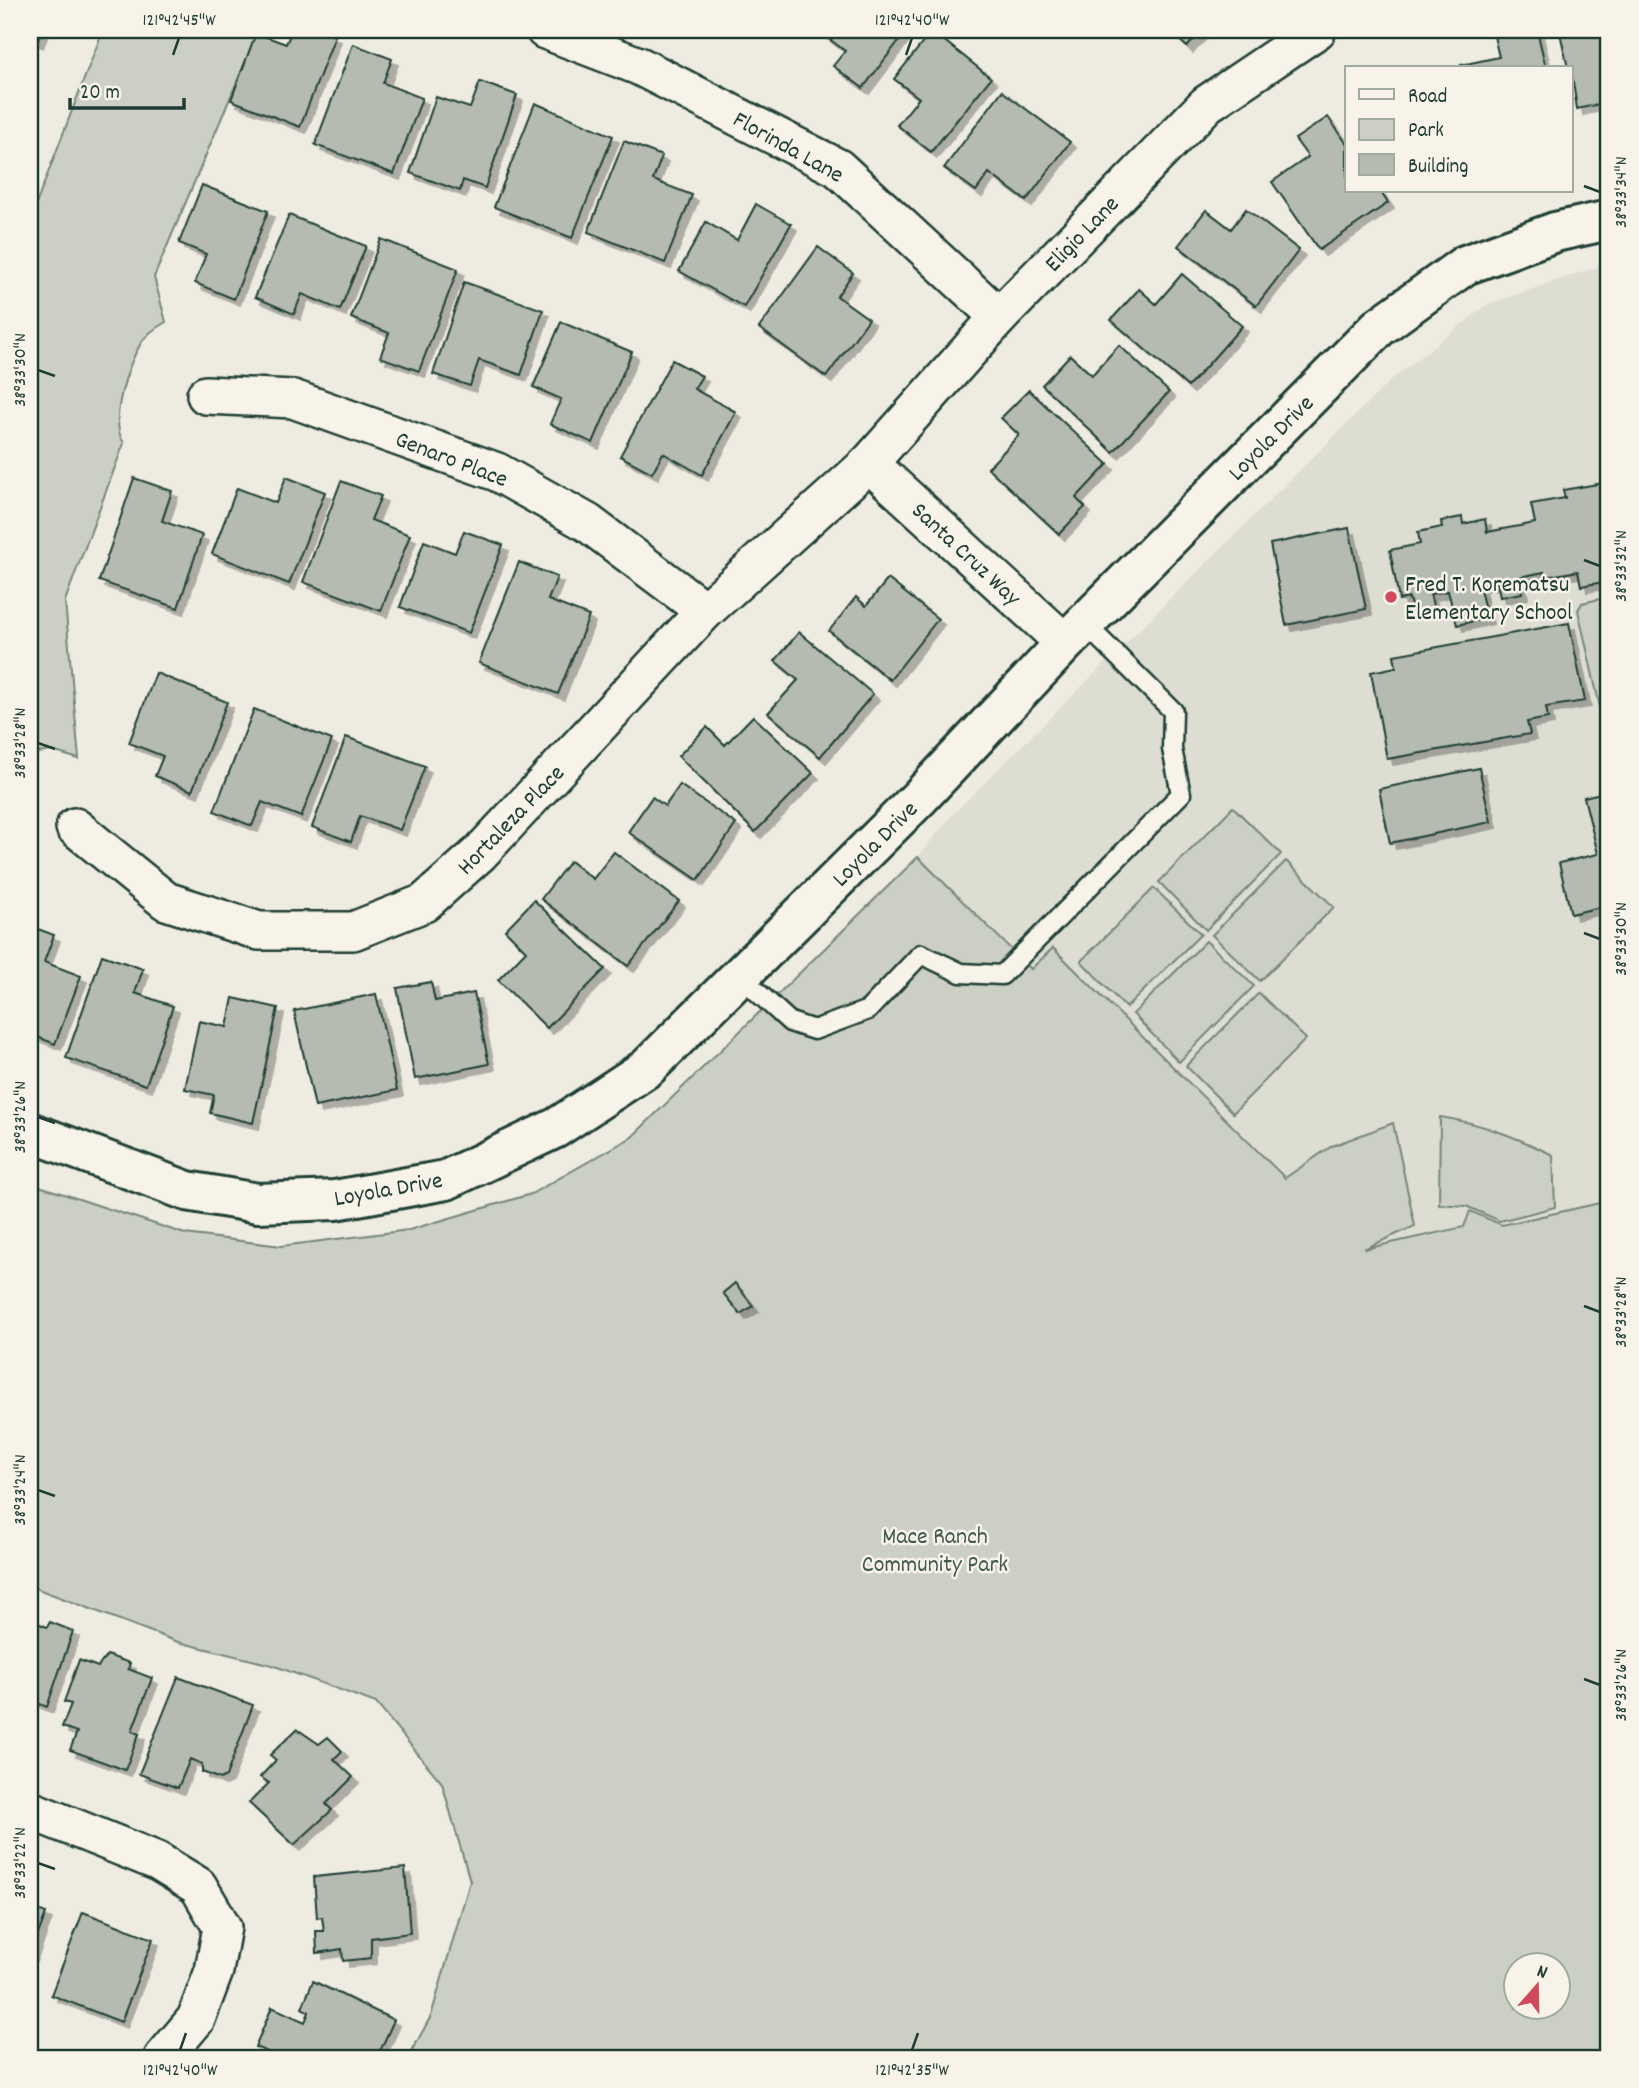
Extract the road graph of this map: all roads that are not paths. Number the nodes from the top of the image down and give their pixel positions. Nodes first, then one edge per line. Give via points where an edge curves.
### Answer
1 (545, 30) edge
2 (1317, 30) edge
3 (1609, 220) edge
4 (999, 317) junction
5 (206, 395) dead end
6 (869, 463) junction
7 (705, 611) junction
8 (1075, 633) junction
9 (75, 827) dead end
10 (740, 976) junction
11 (30, 1132) edge
12 (30, 1810) edge
13 (163, 2058) edge

1 - 4 street, Florinda Lane via 639,66 838,168
2 - 4 street, Eligio Lane via 1207,104
3 - 8 street, Loyola Drive via 1555,232 1465,265 1379,327
4 - 6 street, Eligio Lane
5 - 7 street, Genaro Place via 293,399 497,472 588,523
6 - 7 street, Hortaleza Place
6 - 8 street, Santa Cruz Way
7 - 9 street, Hortaleza Place via 480,853 424,903 353,931 259,931 166,901
8 - 10 street, Loyola Drive via 919,798
8 - 10 lane via 1173,711 1172,749 1181,794 1002,975 961,973 922,954 868,1010 814,1030 790,1022
10 - 11 street, Loyola Drive via 647,1068 556,1128 446,1180 335,1200 258,1203 187,1191
12 - 13 street via 157,1861 198,1886 222,1927 214,1971 196,2019

